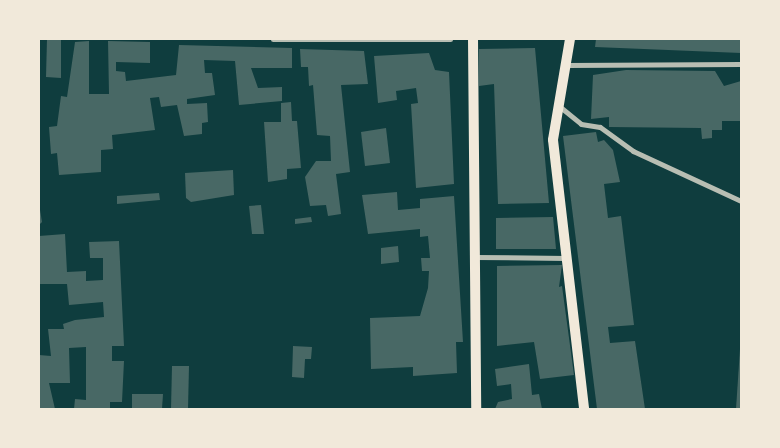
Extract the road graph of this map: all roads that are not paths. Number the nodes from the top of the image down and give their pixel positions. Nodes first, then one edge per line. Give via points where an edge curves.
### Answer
1 (273, 39) edge
2 (450, 39) edge
3 (473, 39) edge
4 (570, 39) edge
5 (741, 64) edge
6 (566, 65) junction
7 (559, 106) junction
8 (741, 201) edge
9 (472, 257) junction
10 (567, 258) junction
11 (476, 409) edge
12 (584, 409) edge

1 - 2 street
3 - 9 main road
4 - 6 main road
5 - 6 street
6 - 7 main road
7 - 8 street via 581,124 600,127 633,151
7 - 10 main road via 553,140
9 - 10 street
9 - 11 main road
10 - 12 main road

